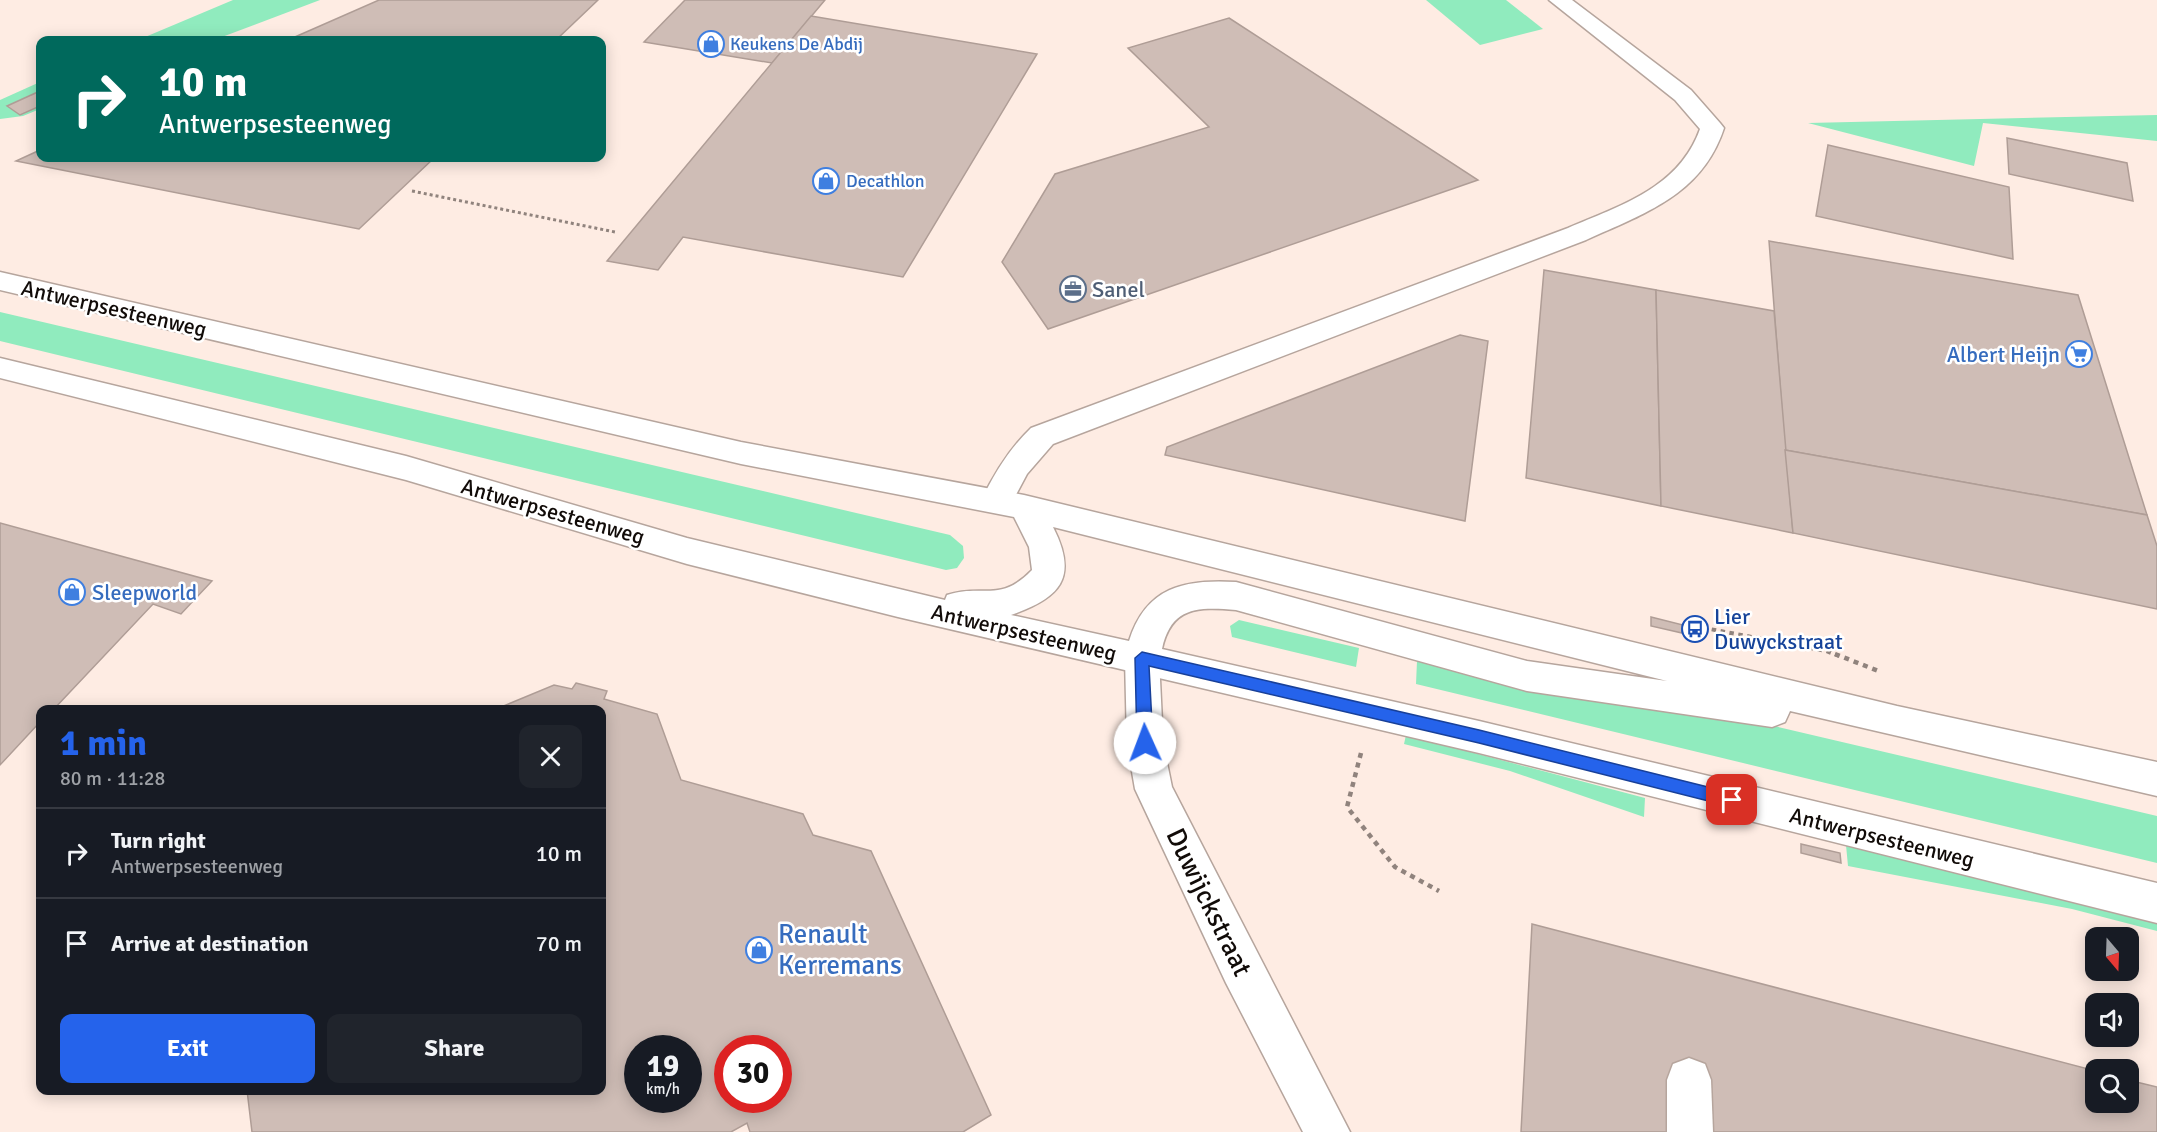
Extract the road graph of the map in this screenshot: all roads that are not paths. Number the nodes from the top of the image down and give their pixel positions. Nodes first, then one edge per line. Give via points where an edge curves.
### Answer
1 (1559, 0) edge
2 (0, 282) edge
3 (0, 368) edge
4 (1010, 504) junction
5 (898, 603) junction
6 (1142, 658) junction
7 (1897, 722) junction
8 (2157, 779) edge
9 (2157, 903) edge
10 (1689, 1080) dead end
11 (1327, 1132) edge
12 (1690, 1132) edge

1 - 4 main road via 1683,95 1712,128 1702,154 1681,177 1652,200 1577,234 1042,436 1014,466
2 - 4 main road, Antwerpsesteenweg via 741,453
3 - 5 main road, Antwerpsesteenweg via 406,468 687,551
4 - 5 main road via 1043,537 1049,555 1049,574 1029,595 995,606
4 - 7 main road, Antwerpsesteenweg
5 - 6 main road, Antwerpsesteenweg
6 - 7 main road, Duwijckstraat via 1146,632 1177,600 1206,594 1226,595 1527,676 1765,710
6 - 9 main road, Antwerpsesteenweg
6 - 11 main road, Duwijckstraat via 1145,743 1154,789
7 - 8 main road, Antwerpsesteenweg
10 - 12 main road

